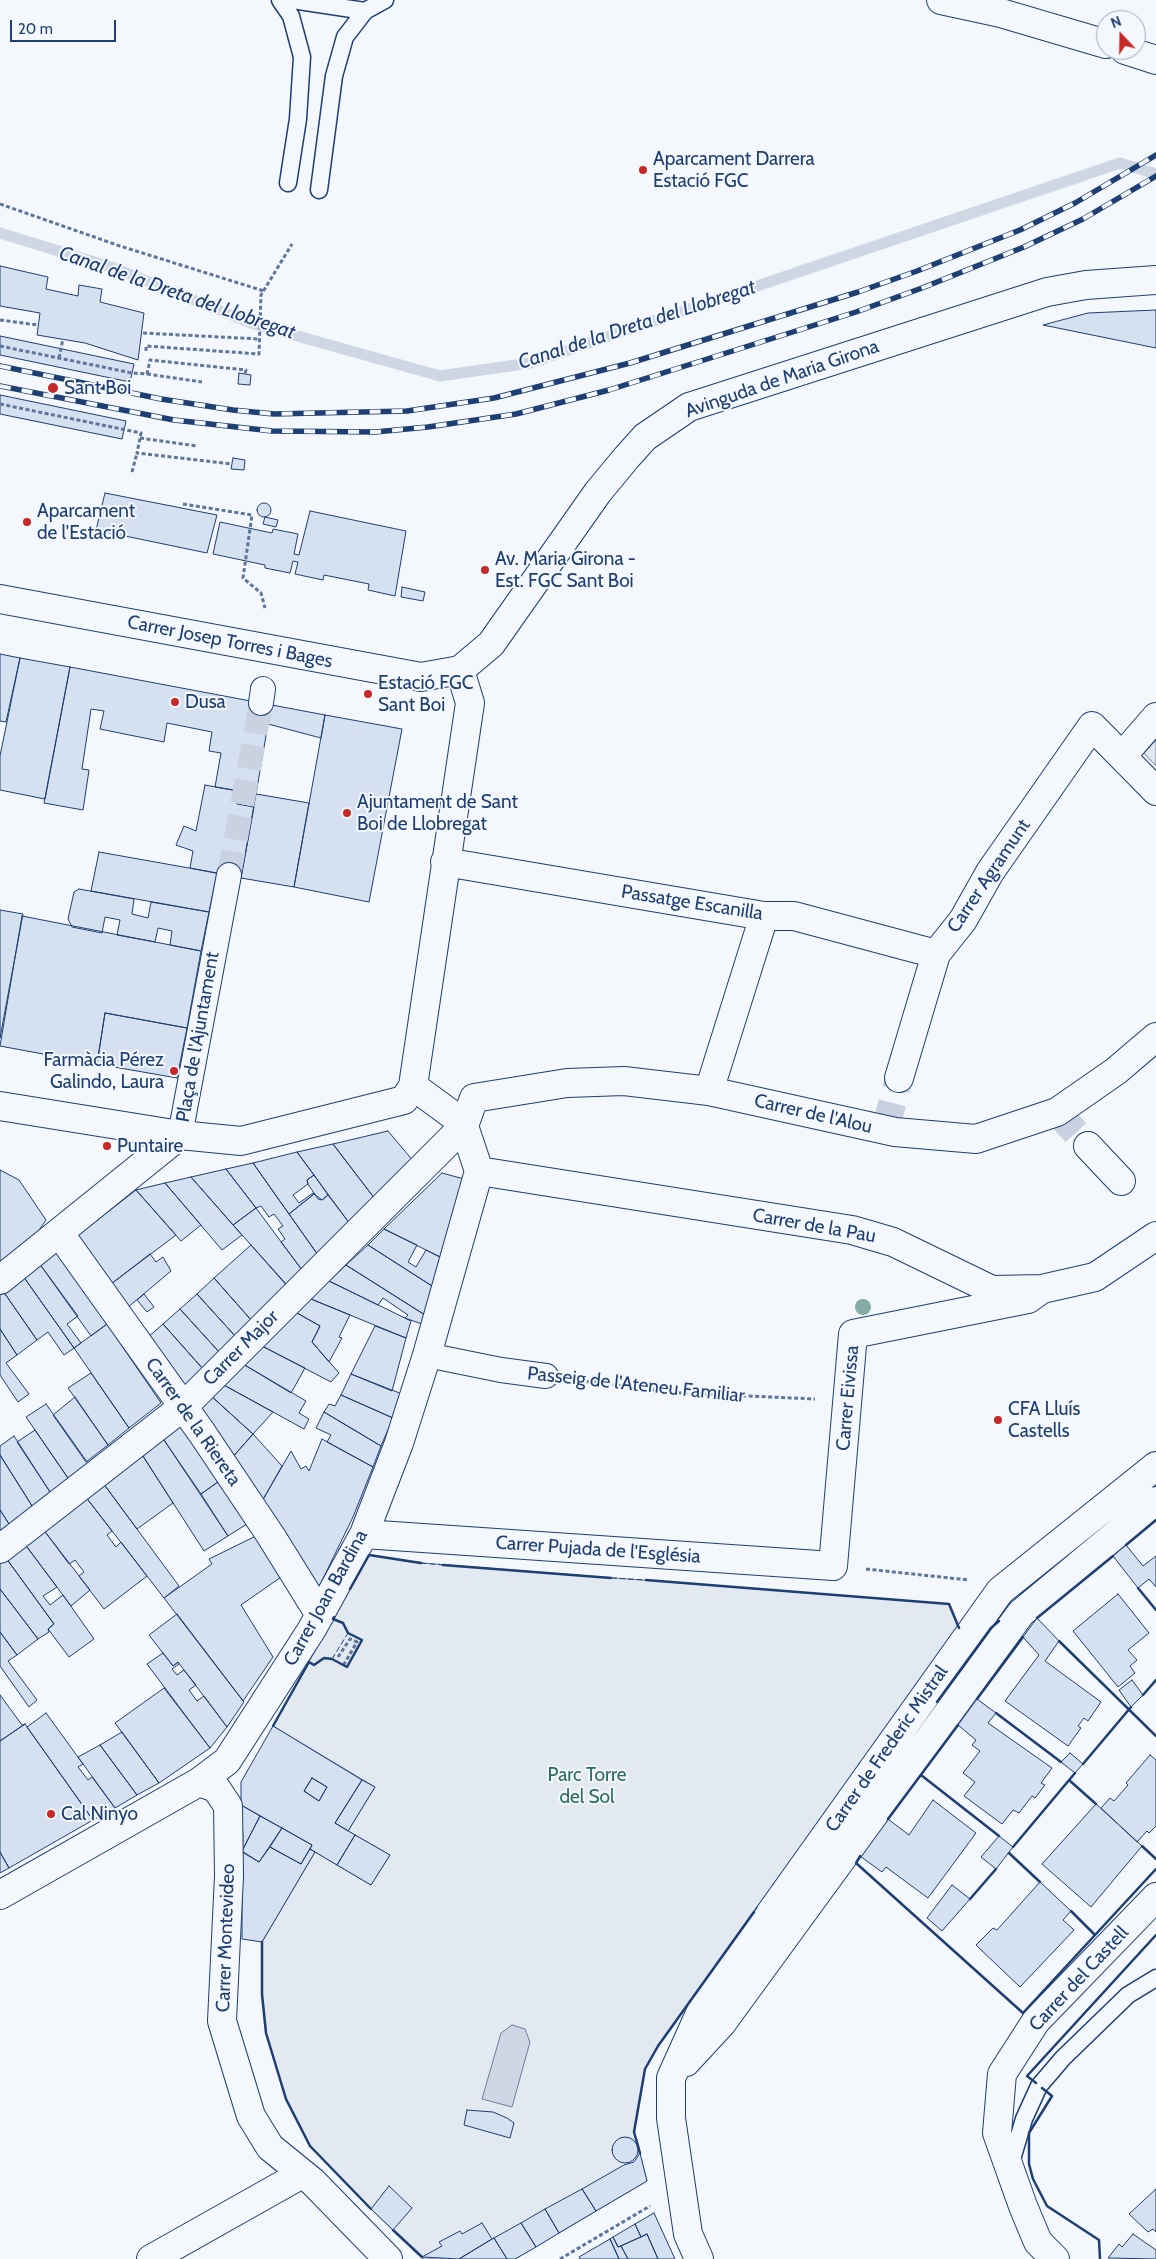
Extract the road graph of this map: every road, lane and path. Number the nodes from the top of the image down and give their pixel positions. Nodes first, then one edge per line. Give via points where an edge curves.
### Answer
1 (280, 0) edge
2 (292, 0) edge
3 (385, 0) edge
4 (941, 0) edge
5 (365, 12) junction
6 (1096, 41) edge
7 (288, 183) dead end
8 (319, 190) dead end
9 (0, 204) edge
10 (292, 244) dead end
11 (1156, 280) edge
12 (264, 291) junction
13 (0, 320) edge
14 (38, 326) dead end
15 (143, 333) dead end
16 (63, 339) dead end
17 (259, 339) junction
18 (0, 346) edge
19 (146, 351) dead end
20 (59, 358) junction
21 (148, 374) junction
22 (245, 374) dead end
23 (202, 382) dead end
24 (0, 404) edge
25 (140, 438) junction
26 (197, 446) dead end
27 (137, 453) junction
28 (232, 464) dead end
29 (132, 472) dead end
30 (183, 504) dead end
31 (0, 600) edge
32 (265, 608) dead end
33 (460, 670) junction
34 (1156, 717) edge
35 (1123, 755) junction
36 (1156, 790) edge
37 (445, 862) junction
38 (229, 875) tunnel mouth
39 (764, 916) junction
40 (936, 954) junction
41 (1156, 1037) edge
42 (899, 1078) tunnel mouth
43 (413, 1086) junction
44 (709, 1091) junction
45 (0, 1106) edge
46 (464, 1126) junction
47 (180, 1135) junction
48 (1088, 1146) tunnel mouth
49 (479, 1171) junction
50 (1121, 1181) dead end
51 (60, 1234) junction
52 (1152, 1238) edge
53 (0, 1280) edge
54 (1042, 1289) junction
55 (427, 1355) junction
56 (546, 1376) joint
57 (848, 1400) junction
58 (184, 1406) junction
59 (1156, 1466) edge
60 (1156, 1501) edge
61 (364, 1534) junction
62 (0, 1549) edge
63 (833, 1566) junction
64 (1000, 1591) junction
65 (320, 1615) junction
66 (338, 1657) dead end
67 (343, 1666) dead end
68 (200, 1782) junction
69 (0, 1895) edge
70 (1156, 1897) edge
71 (1156, 1978) edge
72 (671, 2078) junction
73 (1009, 2168) junction
74 (302, 2174) junction
75 (681, 2188) junction
76 (151, 2259) edge
77 (388, 2259) edge
78 (560, 2259) edge
79 (700, 2259) edge
80 (1055, 2259) edge

1 - 7 lane via 291,16 302,57 298,119
2 - 5 lane
3 - 5 lane
4 - 6 street via 1001,13
5 - 8 lane via 345,37 334,76
9 - 12 path
10 - 12 path
11 - 33 street, Avinguda de Maria Girona via 1086,285 1047,292 689,407 645,437 627,457 598,492 492,644
12 - 17 path via 261,295
13 - 14 path
15 - 17 path
16 - 20 path
17 - 19 path via 259,354 146,346
18 - 20 path
20 - 21 path
21 - 22 path via 150,360 246,370
21 - 23 path
24 - 25 path via 141,433
25 - 26 path
25 - 27 path
27 - 28 path
27 - 29 path
30 - 32 path via 252,515 243,578 261,592
31 - 33 street, Carrer Josep Torres i Bages via 421,677
33 - 37 street via 470,703
34 - 35 street
35 - 36 street
35 - 40 street, Carrer Agramunt via 1092,726 990,872 963,920
37 - 39 street, Passatge Escanilla
37 - 43 street
38 - 47 street, Plaça de l'Ajuntament
39 - 40 street, Passatge Escanilla via 794,916
39 - 44 street
40 - 42 street, Carrer Agramunt
41 - 44 street, Carrer de l'Alou via 1057,1112 976,1139 885,1130
43 - 46 street
43 - 47 street, Plaça de l'Ajuntament via 404,1100 241,1141
44 - 46 street, Carrer de l'Alou via 624,1081 567,1083 474,1098
45 - 47 street
46 - 49 street
46 - 58 street, Carrer Major
47 - 51 street
48 - 50 street
49 - 54 street, Carrer de la Pau via 852,1230 894,1242 992,1290
49 - 55 street, Carrer Joan Bardina
51 - 53 street
51 - 58 street, Carrer de la Riereta
52 - 54 street, Carrer de la Pau via 1095,1277
54 - 57 street, Carrer Eivissa via 1028,1298 853,1334
55 - 56 street, Passeig de l'Ateneu Familiar
55 - 61 street, Carrer Joan Bardina via 399,1443
56 - 57 path, Passeig de l'Ateneu Familiar via 681,1393
57 - 63 street, Carrer Eivissa
58 - 62 street, Carrer Major
58 - 65 street, Carrer de la Riereta
59 - 64 street, Carrer de Frederic Mistral
60 - 72 street, Carrer de Frederic Mistral via 1021,1613 722,2023
61 - 63 street, Carrer Pujada de l'Església
61 - 65 street, Carrer Joan Bardina
63 - 64 path via 986,1582
64 - 72 street, Carrer de Frederic Mistral via 702,2009
65 - 68 street, Carrer Joan Bardina via 227,1761
66 - 67 path via 350,1639 357,1642
68 - 69 street, Carrer Joan Bardina
68 - 74 street, Carrer Montevideo via 216,1788 228,1806 229,1876 222,2021 251,2116 270,2146
70 - 73 street, Carrer del Castell via 1036,2021 1002,2074 997,2133
71 - 73 lane via 1128,1995 1039,2086 1024,2119
72 - 75 street, Carrer de Frederic Mistral via 671,2118
73 - 80 street, Carrer del Castell via 1038,2242
74 - 76 street
74 - 77 street, Carrer Montevideo
75 - 78 path
75 - 79 street, Carrer de Frederic Mistral via 688,2234

